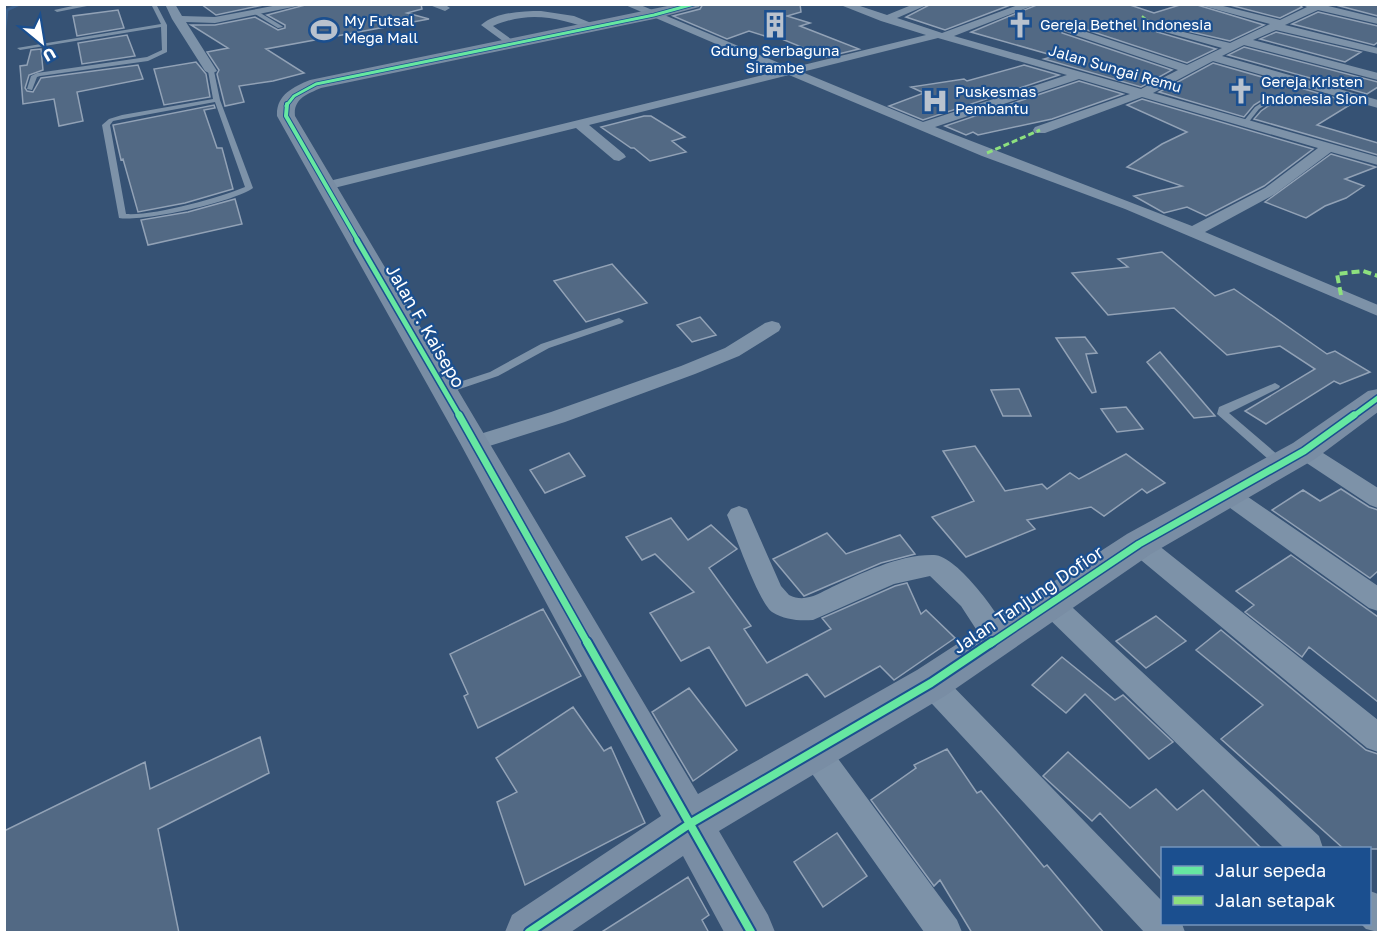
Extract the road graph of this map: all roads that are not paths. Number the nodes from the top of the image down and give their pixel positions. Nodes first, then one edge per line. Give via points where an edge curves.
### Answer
1 (95, 4) edge
2 (153, 4) edge
3 (170, 4) edge
4 (302, 4) edge
5 (432, 4) edge
6 (628, 4) edge
7 (694, 4) edge
8 (843, 4) edge
9 (924, 4) edge
10 (1032, 4) edge
11 (1201, 4) edge
12 (1310, 6) edge
13 (445, 8) dead end
14 (57, 10) dead end
15 (257, 13) junction
16 (654, 15) junction
17 (177, 19) junction
18 (885, 19) junction
19 (1378, 21) edge
20 (1277, 24) junction
21 (164, 25) junction
22 (280, 27) dead end
23 (1162, 28) dead end
24 (1067, 29) dead end
25 (941, 36) junction
26 (1243, 41) junction
27 (1232, 47) junction
28 (20, 48) dead end
29 (1378, 51) edge
30 (1212, 57) junction
31 (1187, 69) junction
32 (211, 71) joint
33 (791, 71) junction
34 (1080, 75) junction
35 (1378, 76) edge
36 (30, 89) dead end
37 (1143, 93) junction
38 (1274, 98) dead end
39 (217, 100) junction
40 (1378, 104) edge
41 (1246, 122) junction
42 (578, 123) junction
43 (923, 126) junction
44 (1040, 130) dead end
45 (1330, 147) junction
46 (619, 157) dead end
47 (1378, 162) edge
48 (326, 186) junction
49 (1193, 232) junction
50 (1378, 311) edge
51 (619, 321) dead end
52 (772, 327) dead end
53 (1275, 386) dead end
54 (445, 390) junction
55 (1378, 398) edge
56 (475, 443) junction
57 (1292, 458) junction
58 (1227, 494) junction
59 (1378, 499) edge
60 (739, 515) dead end
61 (1139, 544) junction
62 (1378, 600) edge
63 (1050, 603) junction
64 (997, 638) junction
65 (931, 683) junction
66 (1378, 738) edge
67 (814, 751) junction
68 (691, 823) junction
69 (1305, 847) edge
70 (529, 933) edge
71 (751, 933) edge
72 (945, 933) edge
73 (1168, 933) edge

1 - 14 lane
2 - 21 lane
3 - 17 street
4 - 15 street
5 - 13 street
6 - 16 street
7 - 16 street, Jalan F. Kaisepo
8 - 18 street, Jalan Sungai Remu
9 - 18 street
10 - 25 street
11 - 20 street
12 - 19 street
12 - 20 street
15 - 17 street via 215,20
15 - 22 lane
16 - 33 street
16 - 48 street, Jalan F. Kaisepo via 316,84 289,99 284,109
17 - 32 street
18 - 25 street, Jalan Sungai Remu
20 - 26 street
20 - 29 street
21 - 28 lane
21 - 36 lane via 165,51 160,55 39,74 34,76
23 - 27 street
24 - 31 street
25 - 33 street
25 - 34 street, Jalan Sungai Remu
26 - 27 street
26 - 35 street
27 - 30 street
30 - 31 street
30 - 40 street
31 - 37 street
32 - 39 lane
33 - 42 street
33 - 43 street
34 - 37 street, Jalan Sungai Remu
34 - 43 street
37 - 41 street, Jalan Sungai Remu
37 - 44 street
38 - 41 lane via 1257,108
39 - 39 lane via 107,122 122,216 142,216 249,188
41 - 45 street, Jalan Sungai Remu
42 - 46 street
42 - 48 street
43 - 49 street
45 - 47 street, Jalan Sungai Remu
45 - 49 street via 1270,191
48 - 54 street, Jalan F. Kaisepo
49 - 50 street
51 - 54 lane via 545,346 494,374
52 - 56 street via 732,352 688,370
53 - 57 lane via 1223,410 1223,414
54 - 56 street, Jalan F. Kaisepo
55 - 57 street, Jalan Tanjung Dofior
56 - 68 street, Jalan F. Kaisepo
57 - 58 street, Jalan Tanjung Dofior
57 - 59 street
58 - 61 street, Jalan Tanjung Dofior
58 - 62 street
60 - 64 street via 770,595 783,606 813,609 891,574 935,565 978,606
61 - 63 street, Jalan Tanjung Dofior
61 - 66 street
63 - 64 street, Jalan Tanjung Dofior
63 - 69 street
64 - 65 street, Jalan Tanjung Dofior
65 - 67 street, Jalan Tanjung Dofior
65 - 73 street
67 - 68 street, Jalan Tanjung Dofior
67 - 72 street
68 - 70 street, Jalan Tanjung Dofior
68 - 71 street, Jalan F. Kaisepo

